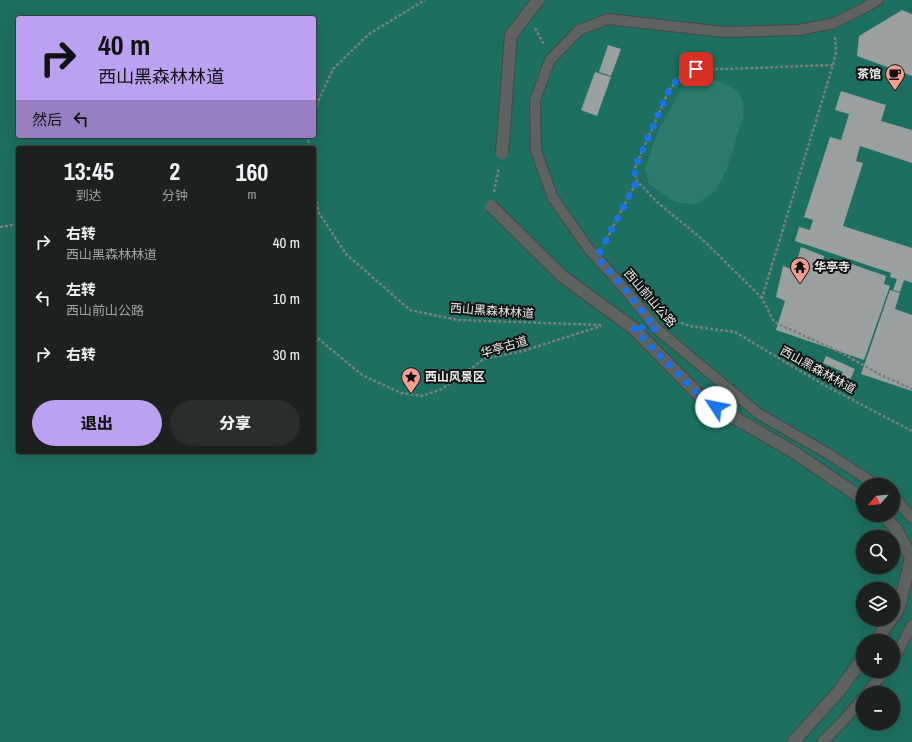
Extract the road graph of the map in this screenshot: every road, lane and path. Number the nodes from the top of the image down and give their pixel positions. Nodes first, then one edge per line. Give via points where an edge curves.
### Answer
1 (425, 0) edge
2 (538, 0) edge
3 (878, 0) edge
4 (834, 23) junction
5 (833, 65) junction
6 (316, 106) edge
7 (502, 152) joint
8 (637, 181) junction
9 (316, 200) edge
10 (492, 206) joint
11 (16, 224) edge
12 (0, 227) edge
13 (597, 257) junction
14 (762, 298) junction
15 (647, 318) junction
16 (603, 326) junction
17 (632, 327) junction
18 (316, 337) edge
19 (912, 389) edge
20 (912, 431) edge
21 (865, 478) edge
22 (856, 494) edge
23 (900, 504) edge
24 (912, 518) edge
25 (890, 522) edge
26 (900, 603) edge
27 (912, 625) edge
28 (900, 648) edge
29 (856, 668) edge
30 (879, 678) edge
31 (873, 686) edge
32 (856, 706) edge
33 (793, 742) edge
34 (822, 742) edge

1 - 6 path via 369,34 333,69
2 - 7 street, bridge via 511,35
3 - 4 lane, 西山前山公路
4 - 5 path via 836,52
4 - 13 lane, 西山前山公路 via 799,30 724,32 608,19 579,30 550,60 537,94 536,151 553,198
5 - 8 path via 696,69 683,73 669,90 637,162 634,170
5 - 14 path
7 - 10 path
8 - 13 path
8 - 14 path via 702,239
9 - 16 path, 西山黑森林林道 via 319,213 346,254 410,310 458,320
10 - 17 street, bridge via 563,277
11 - 12 path
13 - 15 lane, 西山前山公路
14 - 19 path via 773,320 778,324
15 - 20 path, 西山黑森林林道 via 658,313 689,326 735,332 824,385
15 - 21 lane, 西山前山公路 via 656,329 759,414
16 - 17 path, 西山黑森林林道
16 - 18 path, 华亭古道 via 523,351 484,359 442,389 422,396 401,393 362,375
17 - 22 street, bridge via 704,400 792,451
23 - 24 lane
25 - 26 street via 896,529 910,557
27 - 28 lane
29 - 33 street via 839,691
30 - 31 lane
32 - 34 lane

